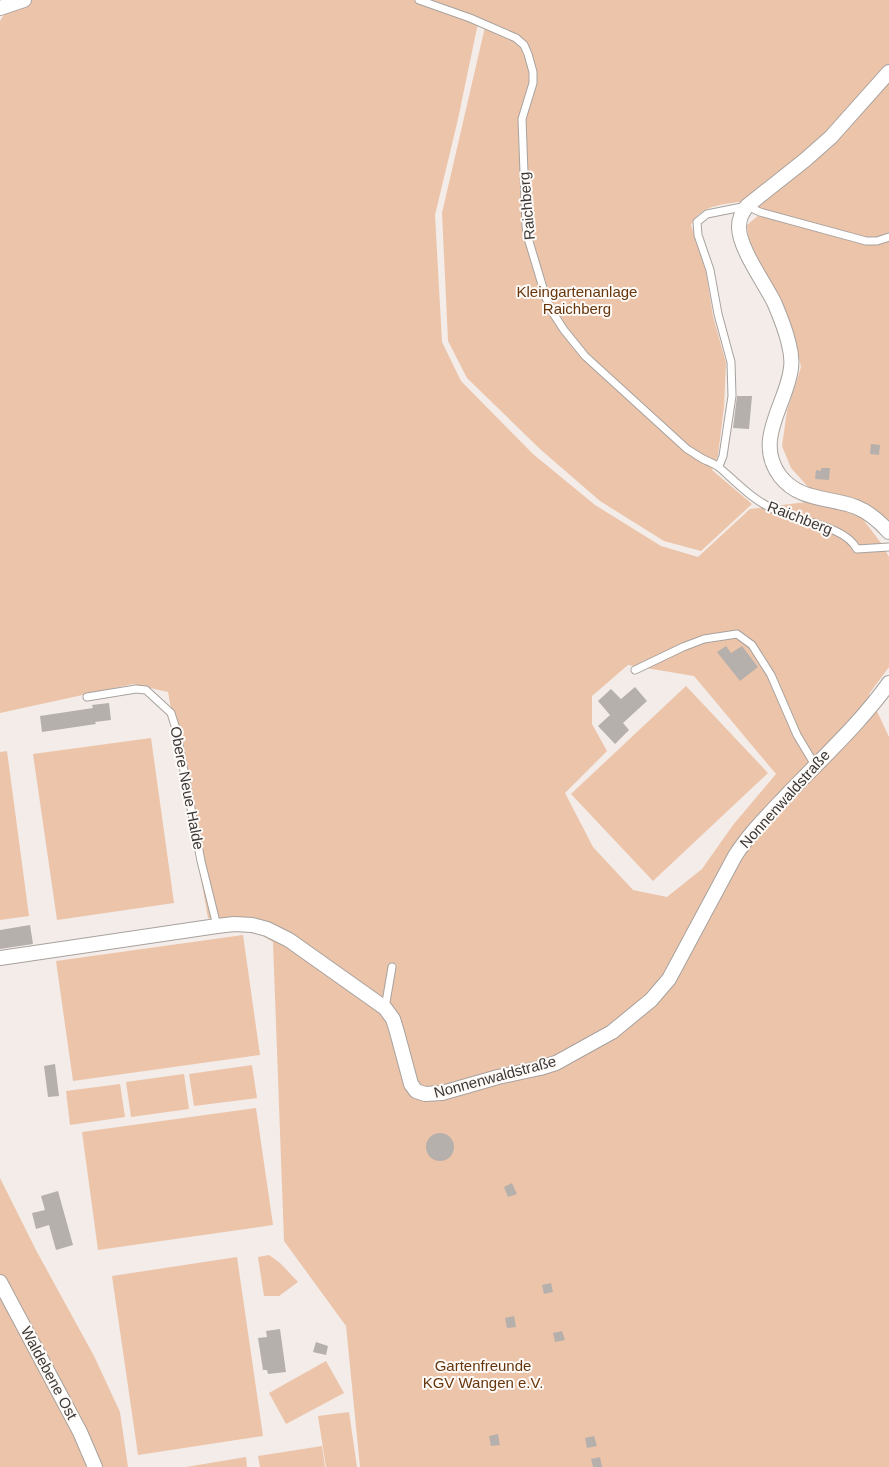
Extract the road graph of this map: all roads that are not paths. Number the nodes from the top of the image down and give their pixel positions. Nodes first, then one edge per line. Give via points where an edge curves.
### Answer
1 (24, 0) edge
2 (419, 0) edge
3 (0, 8) edge
4 (889, 72) edge
5 (746, 206) junction
6 (889, 237) edge
7 (719, 466) junction
8 (889, 532) edge
9 (889, 547) edge
10 (635, 670) dead end
11 (889, 683) edge
12 (86, 697) dead end
13 (815, 765) junction
14 (217, 926) junction
15 (0, 958) edge
16 (392, 967) dead end
17 (385, 1008) junction
18 (0, 1282) edge
19 (95, 1467) edge

1 - 3 street
2 - 7 lane, Raichberg via 490,26 524,45 533,72 533,83 522,119 526,226 551,310 585,356 611,382 687,449
4 - 5 street via 831,137
5 - 6 lane via 866,241
5 - 7 lane via 707,214 697,222 731,362 732,396
5 - 8 street via 740,216 741,242 774,302 791,352 791,368 770,432 774,464 780,476 799,492 856,507
7 - 9 lane, Raichberg via 734,483 776,511 841,533 853,541 857,549
10 - 13 lane via 704,639 737,634 752,645 771,675 797,734
11 - 13 street, Nonnenwaldstraße via 861,719
12 - 14 lane, Obere Neue Halde via 146,690 171,713
13 - 17 street, Nonnenwaldstraße via 746,839 669,979 651,1000 612,1032 556,1063 442,1093 425,1094 416,1091 411,1084 393,1019
14 - 15 street, Nonnenwaldstraße
14 - 17 street, Nonnenwaldstraße via 252,925 267,929 289,940
16 - 17 lane
18 - 19 street, Waldebene Ost via 80,1432

